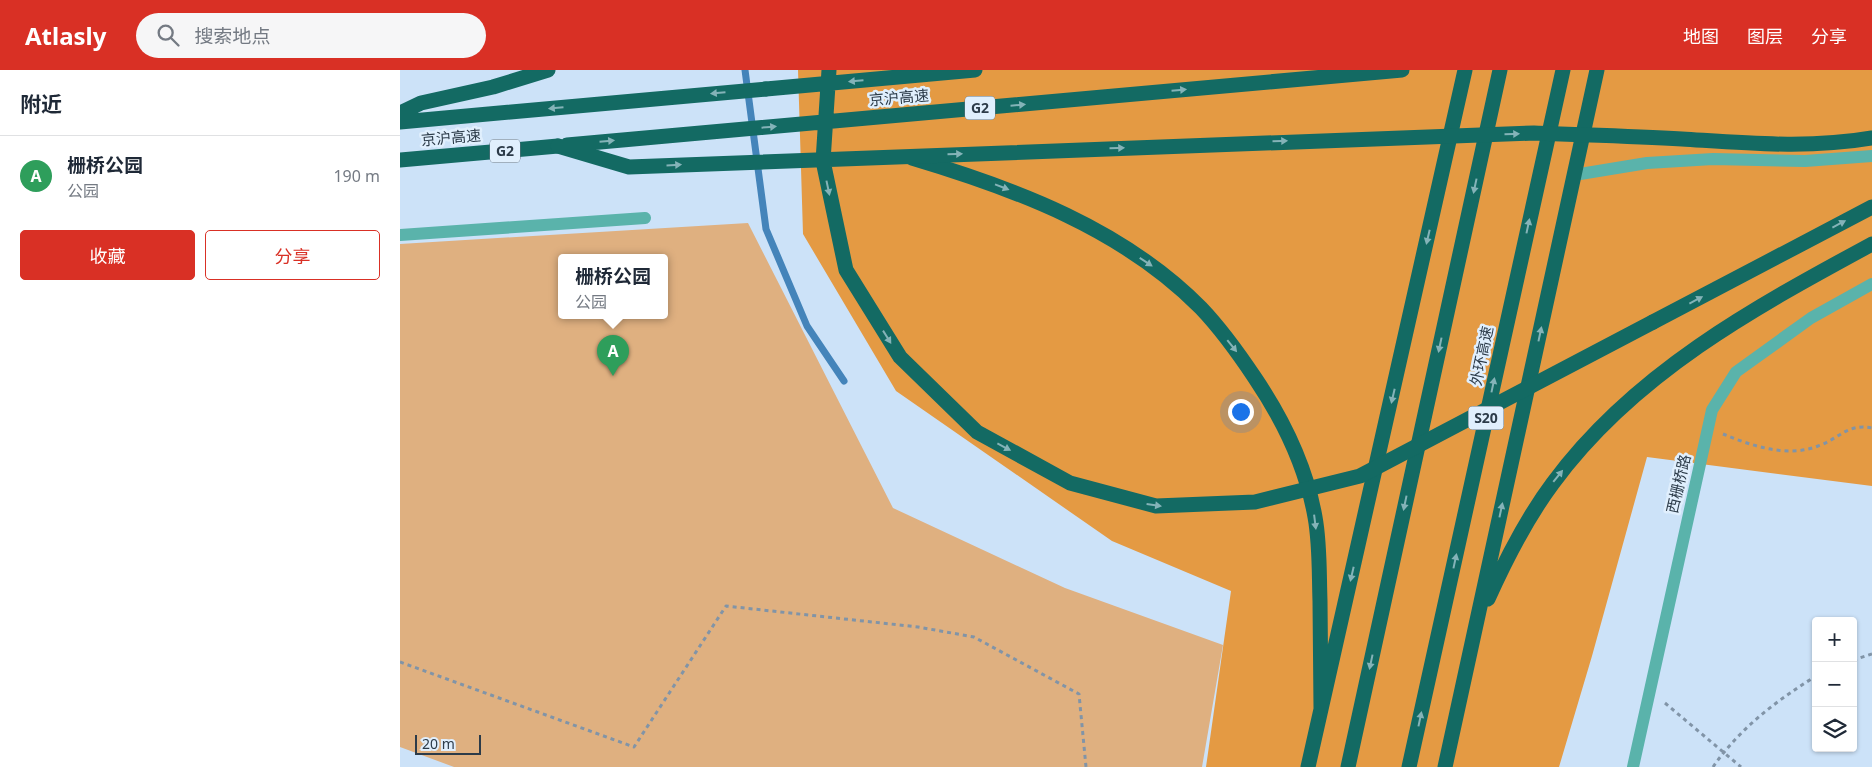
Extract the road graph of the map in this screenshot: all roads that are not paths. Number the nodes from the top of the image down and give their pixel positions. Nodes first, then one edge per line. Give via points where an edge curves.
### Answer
1 (548, 70) edge
2 (830, 70) edge
3 (975, 70) edge
4 (1402, 70) edge
5 (1465, 70) edge
6 (1500, 70) edge
7 (1562, 70) edge
8 (1597, 70) edge
9 (400, 113) edge
10 (400, 122) edge
11 (1872, 138) edge
12 (558, 146) junction
13 (906, 156) junction
14 (1872, 156) edge
15 (400, 160) edge
16 (1574, 175) junction
17 (1872, 206) edge
18 (644, 218) dead end
19 (400, 235) edge
20 (1872, 244) edge
21 (1872, 284) edge
22 (1476, 626) junction
23 (1321, 708) junction
24 (1308, 767) edge
25 (1348, 767) edge
26 (1409, 767) edge
27 (1445, 767) edge
28 (1633, 767) edge

1 - 9 highway via 421,104
2 -> 17 highway, bridge via 823,161 846,270 900,357 977,432 1070,482 1156,506 1255,502 1360,476
3 -> 10 highway, 京沪高速, bridge
12 -> 4 highway, 京沪高速 / G2, bridge
5 -> 23 highway
6 -> 25 highway
26 -> 7 highway, 外环高速 / S20
8 - 16 highway
13 -> 11 highway, bridge via 1534,133 1764,145 1841,143
12 -> 13 highway, bridge via 628,167
12 - 15 highway, 京沪高速 / G2
13 -> 23 highway, bridge via 976,177 1040,202 1102,234 1154,268 1201,308 1240,356 1272,404 1299,456 1315,517 1319,564
14 - 16 street via 1805,161 1713,159
22 -> 16 highway
18 - 19 street
22 -> 20 highway via 1505,560 1531,516 1552,483 1605,422 1642,387 1724,328
21 - 28 street, 西栅桥路 via 1811,318 1736,372 1712,410
22 - 27 highway
23 - 24 highway

